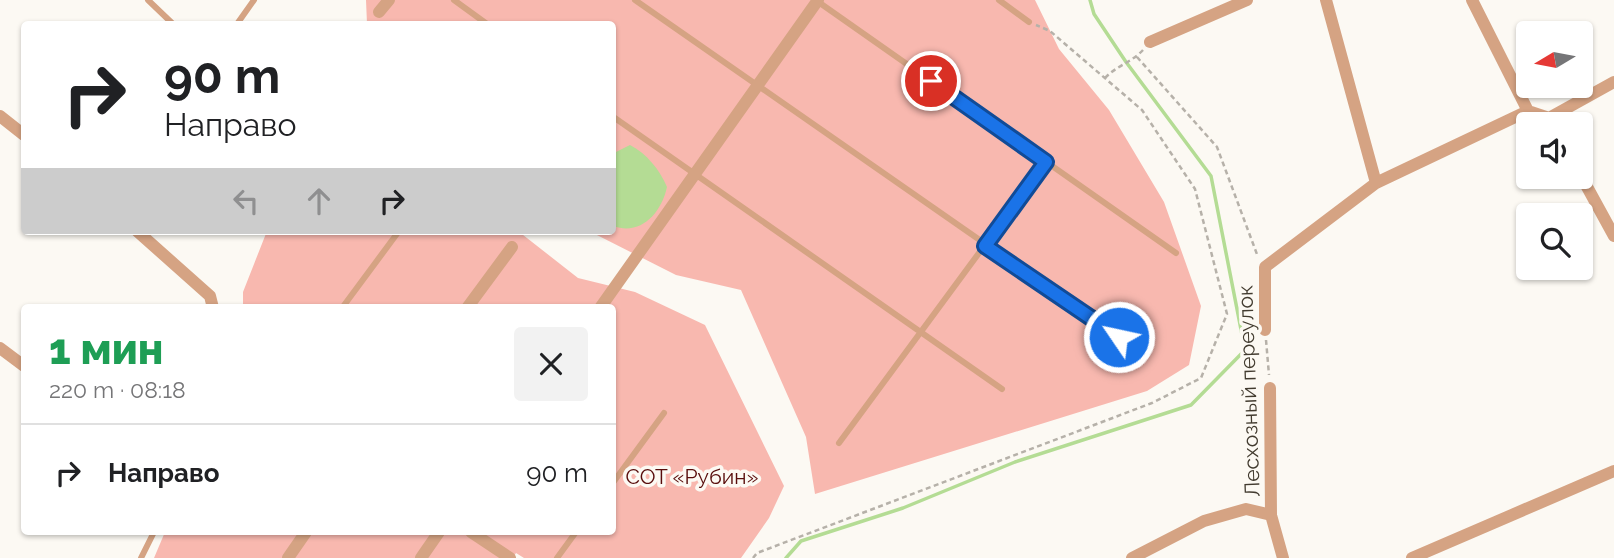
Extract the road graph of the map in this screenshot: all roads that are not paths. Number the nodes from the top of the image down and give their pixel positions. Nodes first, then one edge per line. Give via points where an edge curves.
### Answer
1 (148, 0) edge
2 (254, 0) edge
3 (389, 0) edge
4 (454, 0) edge
5 (635, 0) edge
6 (817, 0) edge
7 (999, 0) edge
8 (1247, 0) edge
9 (1326, 0) edge
10 (1472, 0) edge
11 (379, 12) dead end
12 (170, 21) edge
13 (239, 21) edge
14 (483, 21) edge
15 (1029, 22) road end
16 (1150, 42) dead end
17 (1614, 82) edge
18 (757, 87) junction
19 (1528, 111) joint
20 (1566, 112) edge
21 (0, 116) edge
22 (616, 119) edge
23 (21, 133) edge
24 (1046, 162) junction
25 (693, 175) junction
26 (1376, 183) junction
27 (1588, 189) edge
28 (141, 235) edge
29 (396, 235) edge
30 (1614, 236) edge
31 (985, 246) junction
32 (512, 247) dead end
33 (1176, 253) dead end
34 (213, 304) edge
35 (345, 304) edge
36 (470, 304) edge
37 (603, 304) edge
38 (1265, 330) road end
39 (923, 332) junction
40 (1119, 337) dead end
41 (0, 348) edge
42 (21, 364) edge
43 (1270, 388) road end
44 (1002, 389) dead end
45 (664, 413) dead end
46 (839, 443) dead end
47 (1614, 471) edge
48 (616, 479) edge
49 (1271, 514) junction
50 (152, 535) edge
51 (304, 535) edge
52 (437, 535) edge
53 (476, 535) edge
54 (574, 535) edge
55 (141, 558) edge
56 (288, 558) edge
57 (421, 558) edge
58 (510, 558) edge
59 (556, 558) edge
60 (1132, 558) edge
61 (1283, 558) edge
62 (1412, 558) edge

1 - 12 lane
2 - 13 lane
3 - 11 street
4 - 14 lane
5 - 18 lane
6 - 18 street
6 - 24 lane
7 - 15 lane
8 - 16 street
9 - 26 street
10 - 19 street
17 - 20 street
18 - 25 street
18 - 31 lane
19 - 26 street
21 - 23 street
22 - 25 lane
24 - 31 lane
24 - 33 lane
25 - 37 street
25 - 39 lane
26 - 38 street, Лесхозный переулок via 1265,267
27 - 30 street
28 - 34 street via 210,296
29 - 35 lane
31 - 39 lane
31 - 40 lane
32 - 36 street
39 - 44 lane
39 - 46 lane
41 - 42 street
43 - 49 street, Лесхозный переулок
45 - 48 lane
47 - 62 street
49 - 60 street, Лесхозный переулок via 1246,509 1204,521
49 - 61 street, Лесхозный переулок
50 - 55 lane
51 - 56 street
52 - 57 street
53 - 58 street
54 - 59 lane

